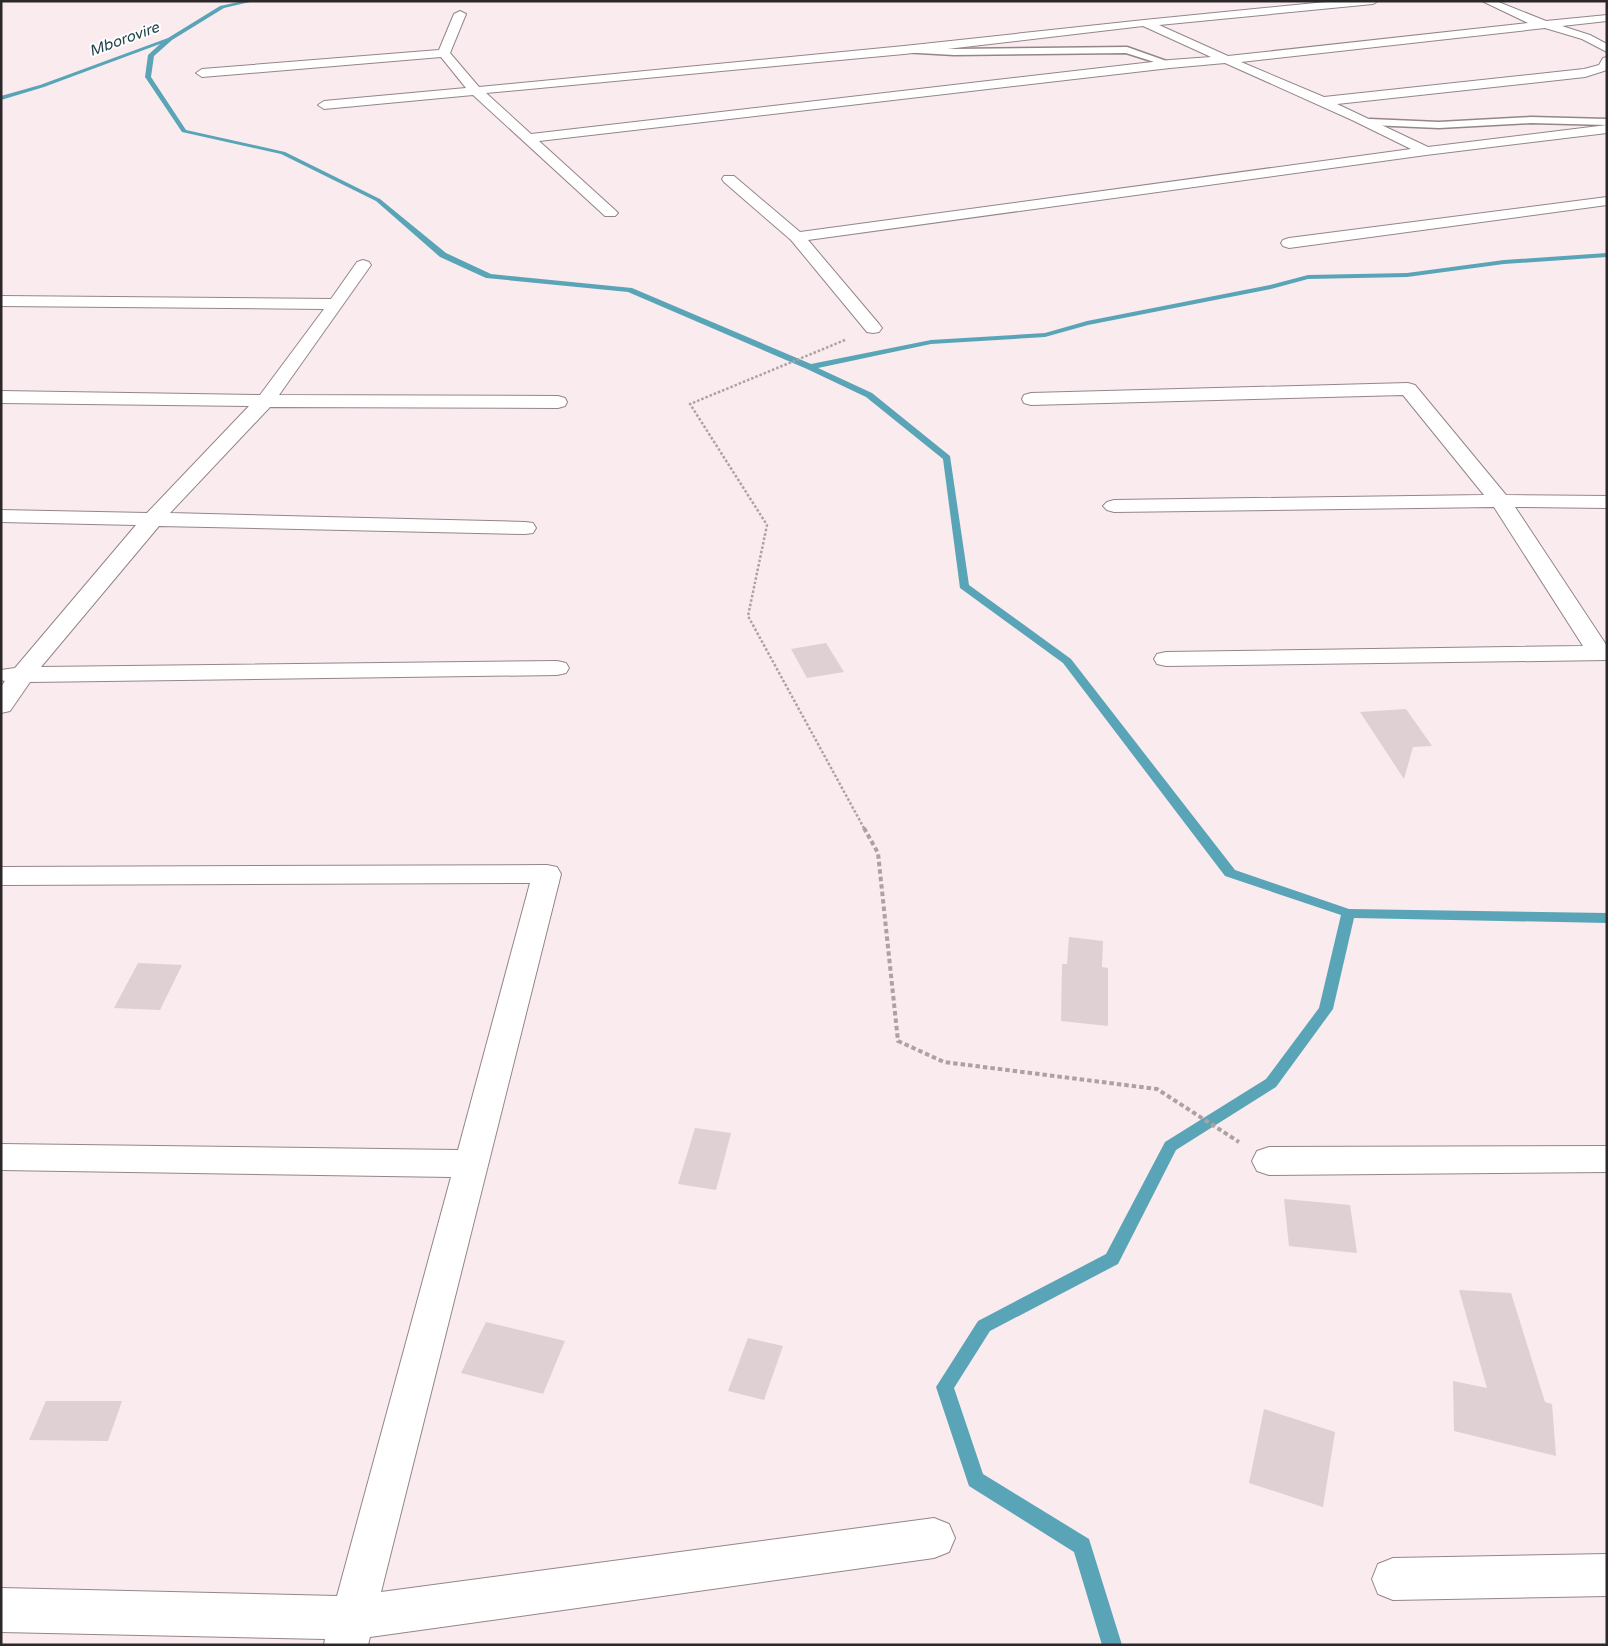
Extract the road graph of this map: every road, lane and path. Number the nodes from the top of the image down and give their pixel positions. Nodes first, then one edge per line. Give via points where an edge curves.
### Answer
1 (1373, 1) edge
2 (1487, 1) edge
3 (460, 14) dead end
4 (1607, 18) edge
5 (1144, 23) junction
6 (1549, 25) junction
7 (1607, 49) edge
8 (904, 50) junction
9 (444, 53) junction
10 (1224, 60) junction
11 (1607, 61) edge
12 (1170, 64) junction
13 (1607, 71) edge
14 (202, 73) dead end
15 (1585, 73) junction
16 (1607, 82) edge
17 (475, 90) junction
18 (1324, 101) junction
19 (324, 105) dead end
20 (1370, 122) junction
21 (1607, 122) edge
22 (1607, 129) edge
23 (526, 138) junction
24 (1426, 151) junction
25 (729, 179) dead end
26 (1607, 201) edge
27 (610, 213) dead end
28 (797, 237) junction
29 (1289, 243) dead end
30 (363, 265) dead end
31 (1, 301) edge
32 (336, 304) junction
33 (873, 328) joint
34 (1, 397) edge
35 (1031, 399) dead end
36 (264, 401) junction
37 (558, 402) dead end
38 (1500, 501) junction
39 (1607, 502) edge
40 (1114, 506) dead end
41 (1, 516) edge
42 (154, 518) junction
43 (525, 528) dead end
44 (1603, 653) edge
45 (1166, 658) dead end
46 (557, 668) dead end
47 (12, 675) edge
48 (1, 706) edge
49 (1, 876) edge
50 (1, 1156) edge
51 (1607, 1159) edge
52 (1268, 1161) joint
53 (472, 1164) junction
54 (934, 1538) dead end
55 (1607, 1576) edge
56 (1393, 1579) dead end
57 (1, 1610) edge
58 (350, 1631) edge

1 - 5 street
2 - 6 street via 1529,20
3 - 9 street
4 - 6 street
5 - 8 street
5 - 10 street
6 - 7 street via 1586,37
6 - 10 street
8 - 12 lane via 1127,50
8 - 17 street
9 - 14 street
9 - 17 street
10 - 12 street
10 - 18 street
11 - 15 street via 1604,67
12 - 23 street
13 - 15 street
15 - 16 street
15 - 18 street
17 - 19 street
17 - 23 street
18 - 20 street
20 - 21 lane via 1440,125 1531,120
20 - 24 street
22 - 24 street
23 - 27 street
24 - 28 street
25 - 28 street
26 - 29 street
28 - 33 street
30 - 32 street
31 - 32 street
32 - 36 street
33 - 52 path via 690,404 767,525 748,616 878,853 898,1041 944,1062 1157,1089
34 - 36 street
35 - 38 street via 1408,389
36 - 37 street
36 - 42 street
38 - 39 street
38 - 40 street
38 - 44 street
41 - 42 street
42 - 43 street
42 - 47 street
44 - 45 street
46 - 47 street
47 - 48 street
49 - 53 street via 547,874
50 - 53 street
51 - 52 street
53 - 58 street
54 - 58 street
55 - 56 street
57 - 58 street

